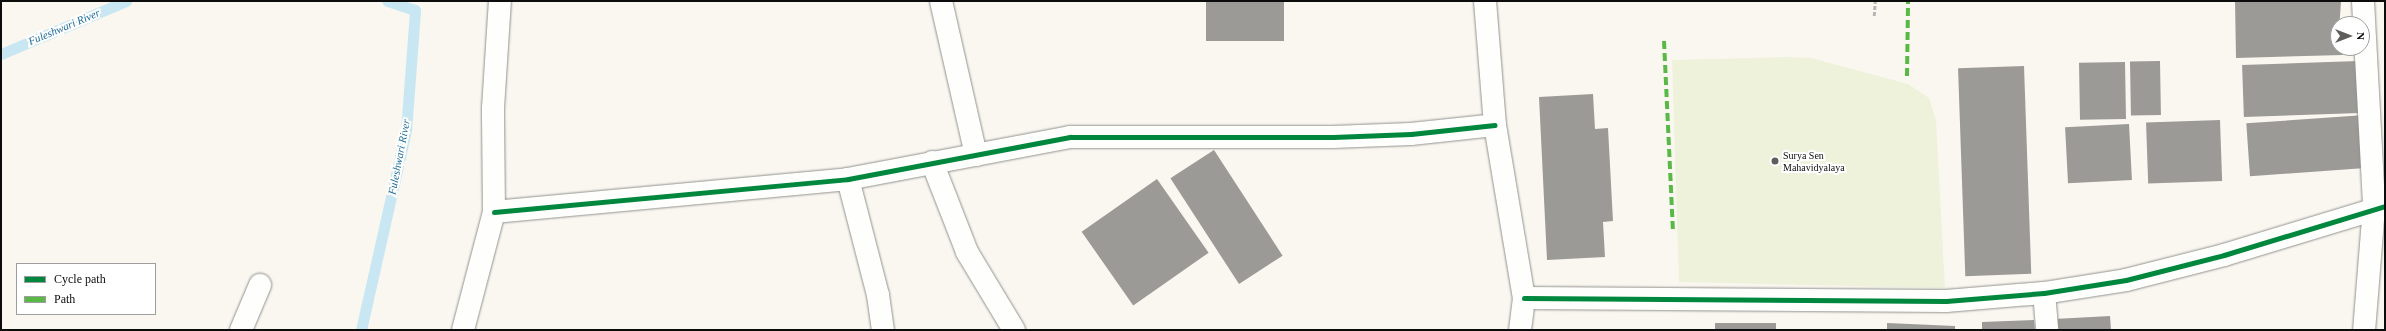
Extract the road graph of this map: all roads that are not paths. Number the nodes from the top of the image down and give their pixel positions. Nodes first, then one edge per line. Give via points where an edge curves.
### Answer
1 (500, 1) edge
2 (940, 1) edge
3 (1485, 1) edge
4 (2364, 1) edge
5 (1495, 125) junction
6 (976, 155) junction
7 (932, 162) junction
8 (848, 179) junction
9 (2380, 207) edge
10 (494, 212) junction
11 (260, 285) dead end
12 (2044, 293) junction
13 (1524, 298) junction
14 (241, 330) edge
15 (463, 330) edge
16 (883, 330) edge
17 (1014, 330) edge
18 (1520, 330) edge
19 (2047, 330) edge
20 (2364, 330) edge

1 - 10 street via 493,108
2 - 6 street
3 - 5 street
4 - 9 street
5 - 6 street via 1411,134 1333,137 1092,135 1041,141
5 - 13 street
6 - 7 street
7 - 8 street
7 - 17 street via 967,252
8 - 10 street
8 - 16 street via 878,295
9 - 12 street via 2224,255 2134,278
9 - 20 street
10 - 15 street
11 - 14 street
12 - 13 street via 1946,301
12 - 19 street
13 - 18 street

